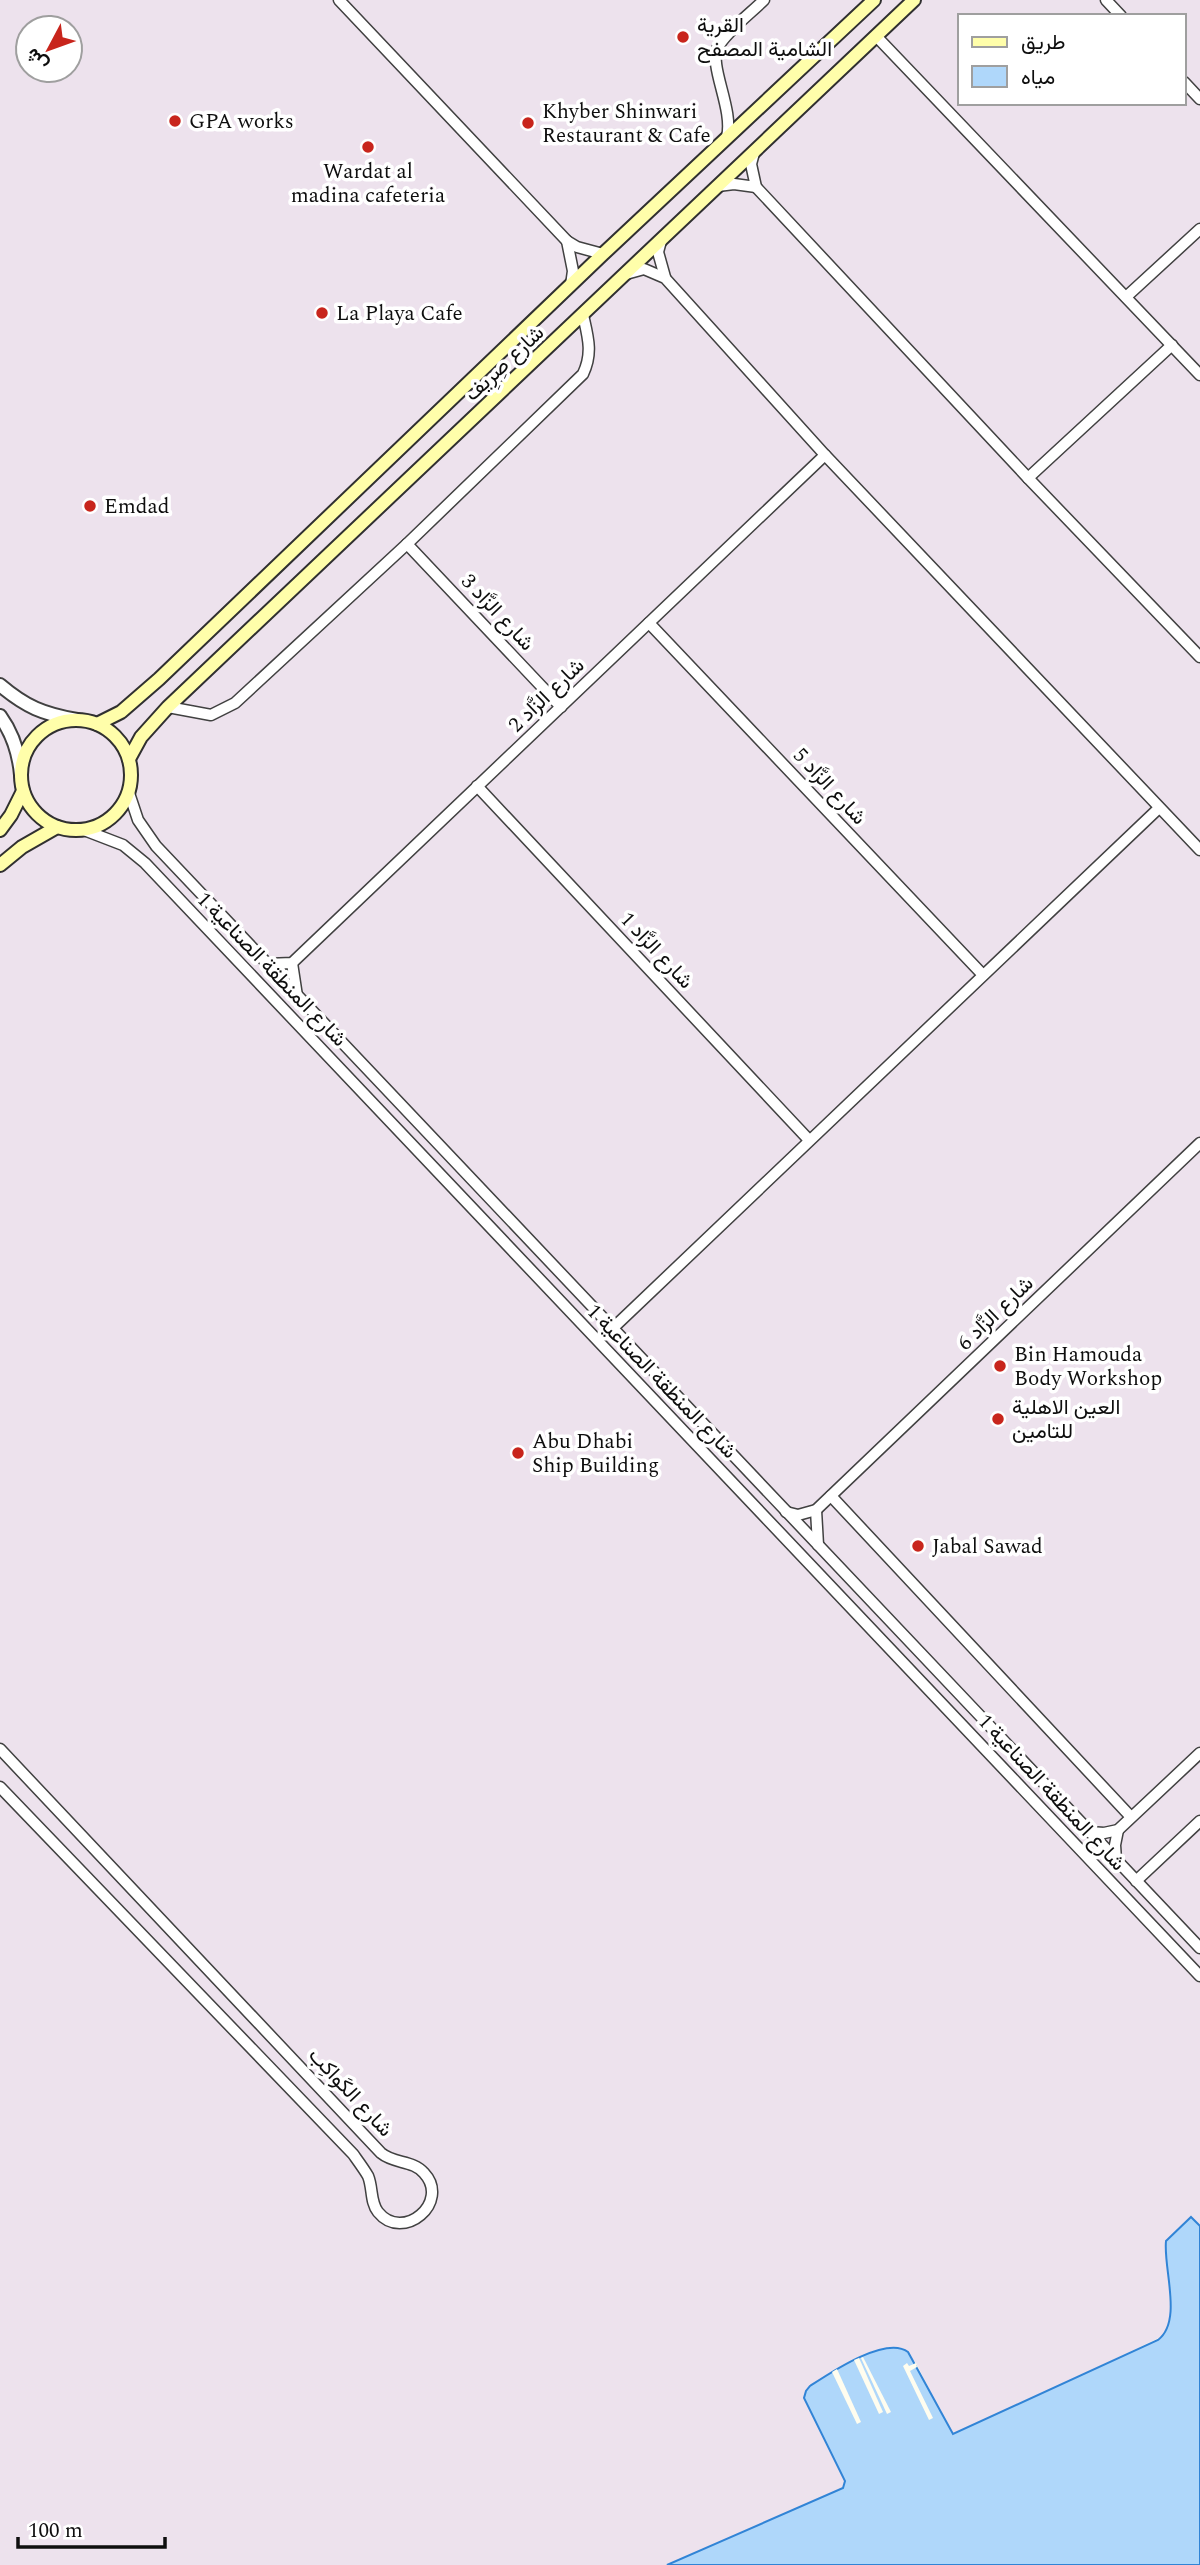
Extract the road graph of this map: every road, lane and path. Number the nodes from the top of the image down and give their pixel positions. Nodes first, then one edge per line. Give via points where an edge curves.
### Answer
1 (339, 0) edge
2 (764, 0) edge
3 (874, 0) edge
4 (914, 0) edge
5 (1106, 0) edge
6 (1119, 14) edge
7 (876, 36) junction
8 (1186, 84) edge
9 (1200, 99) edge
10 (727, 138) junction
11 (755, 151) junction
12 (718, 186) junction
13 (756, 187) junction
14 (1200, 229) edge
15 (566, 241) junction
16 (661, 241) junction
17 (603, 254) junction
18 (626, 274) junction
19 (665, 278) junction
20 (571, 285) junction
21 (1126, 297) junction
22 (583, 315) junction
23 (1172, 345) junction
24 (1200, 375) edge
25 (825, 455) junction
26 (1028, 478) junction
27 (407, 544) junction
28 (649, 622) junction
29 (1198, 652) edge
30 (0, 685) edge
31 (168, 706) junction
32 (561, 707) junction
33 (0, 716) edge
34 (77, 720) junction
35 (97, 724) junction
36 (129, 759) junction
37 (21, 775) junction
38 (477, 786) junction
39 (23, 791) junction
40 (129, 793) junction
41 (1159, 808) junction
42 (57, 827) junction
43 (0, 830) edge
44 (84, 830) junction
45 (1200, 850) edge
46 (0, 865) edge
47 (292, 963) junction
48 (267, 964) junction
49 (983, 975) junction
50 (297, 996) junction
51 (808, 1140) junction
52 (1200, 1143) edge
53 (612, 1329) junction
54 (831, 1496) junction
55 (816, 1510) junction
56 (786, 1513) junction
57 (819, 1546) junction
58 (0, 1749) edge
59 (1200, 1753) edge
60 (0, 1787) edge
61 (1132, 1817) junction
62 (1200, 1821) edge
63 (1118, 1830) junction
64 (1090, 1832) junction
65 (1116, 1860) junction
66 (1136, 1881) junction
67 (1200, 1948) edge
68 (1200, 1976) edge

1 - 15 street
2 - 10 street via 716,51 729,116
3 - 10 main road, شارع صِرِيف
4 - 7 main road, شارع صِرِيف
5 - 6 street
7 - 11 main road, شارع صِرِيف
7 - 21 street
8 - 9 street
10 - 17 main road, شارع صِرِيف
11 - 12 main road, شارع صِرِيف
11 - 13 street via 751,164
12 - 13 street
12 - 16 main road, شارع صِرِيف
13 - 26 street
14 - 21 street
15 - 17 street
15 - 20 street via 573,271
16 - 18 main road, شارع صِرِيف
16 - 19 street via 659,264
17 - 20 main road, شارع صِرِيف
18 - 19 street via 643,269
18 - 22 main road, شارع صِرِيف
19 - 25 street
20 - 35 main road, شارع صِرِيف via 159,679 121,712
21 - 23 street
22 - 27 street via 590,345 583,374
22 - 31 main road, شارع صِرِيف
23 - 24 street
23 - 26 street
25 - 28 street, شارع الزَّاد 2
25 - 41 street
26 - 29 street
27 - 31 street via 235,703 211,715
27 - 32 street, شارع الزَّاد 3
28 - 32 street, شارع الزَّاد 2
28 - 49 street, شارع الزَّاد 5
30 - 34 street via 38,711
31 - 36 main road, شارع صِرِيف
32 - 38 street, شارع الزَّاد 2
33 - 37 street via 19,755
34 - 35 main road
34 - 37 main road via 44,730 32,742
35 - 36 main road via 122,744
36 - 40 main road
37 - 39 main road
38 - 47 street, شارع الزَّاد 2
38 - 51 street, شارع الزَّاد 1
39 - 42 main road via 42,818
39 - 43 main road
40 - 44 main road via 112,818
40 - 48 street, شارع المنطقة الصناعية 1 via 149,838
41 - 45 street
41 - 49 street
42 - 44 main road
42 - 46 main road
44 - 68 street, شارع المنطقة الصناعية 1 via 122,845 145,863
47 - 48 street
47 - 50 street
48 - 50 street, شارع المنطقة الصناعية 1
49 - 51 street
50 - 53 street, شارع المنطقة الصناعية 1
51 - 53 street
52 - 54 street, شارع الزَّاد 6
53 - 56 street, شارع المنطقة الصناعية 1
54 - 55 street, شارع الزَّاد 6
54 - 61 street
55 - 56 street
55 - 57 street
56 - 57 street, شارع المنطقة الصناعية 1
57 - 64 street, شارع المنطقة الصناعية 1
58 - 60 street, شارع الكَواكِب via 381,2153 424,2173 432,2196 421,2217 398,2223 377,2212 368,2177 353,2154
59 - 61 street
61 - 63 street
62 - 66 street
63 - 64 street
63 - 65 street
64 - 65 street, شارع المنطقة الصناعية 1
65 - 66 street, شارع المنطقة الصناعية 1
66 - 67 street, شارع المنطقة الصناعية 1

